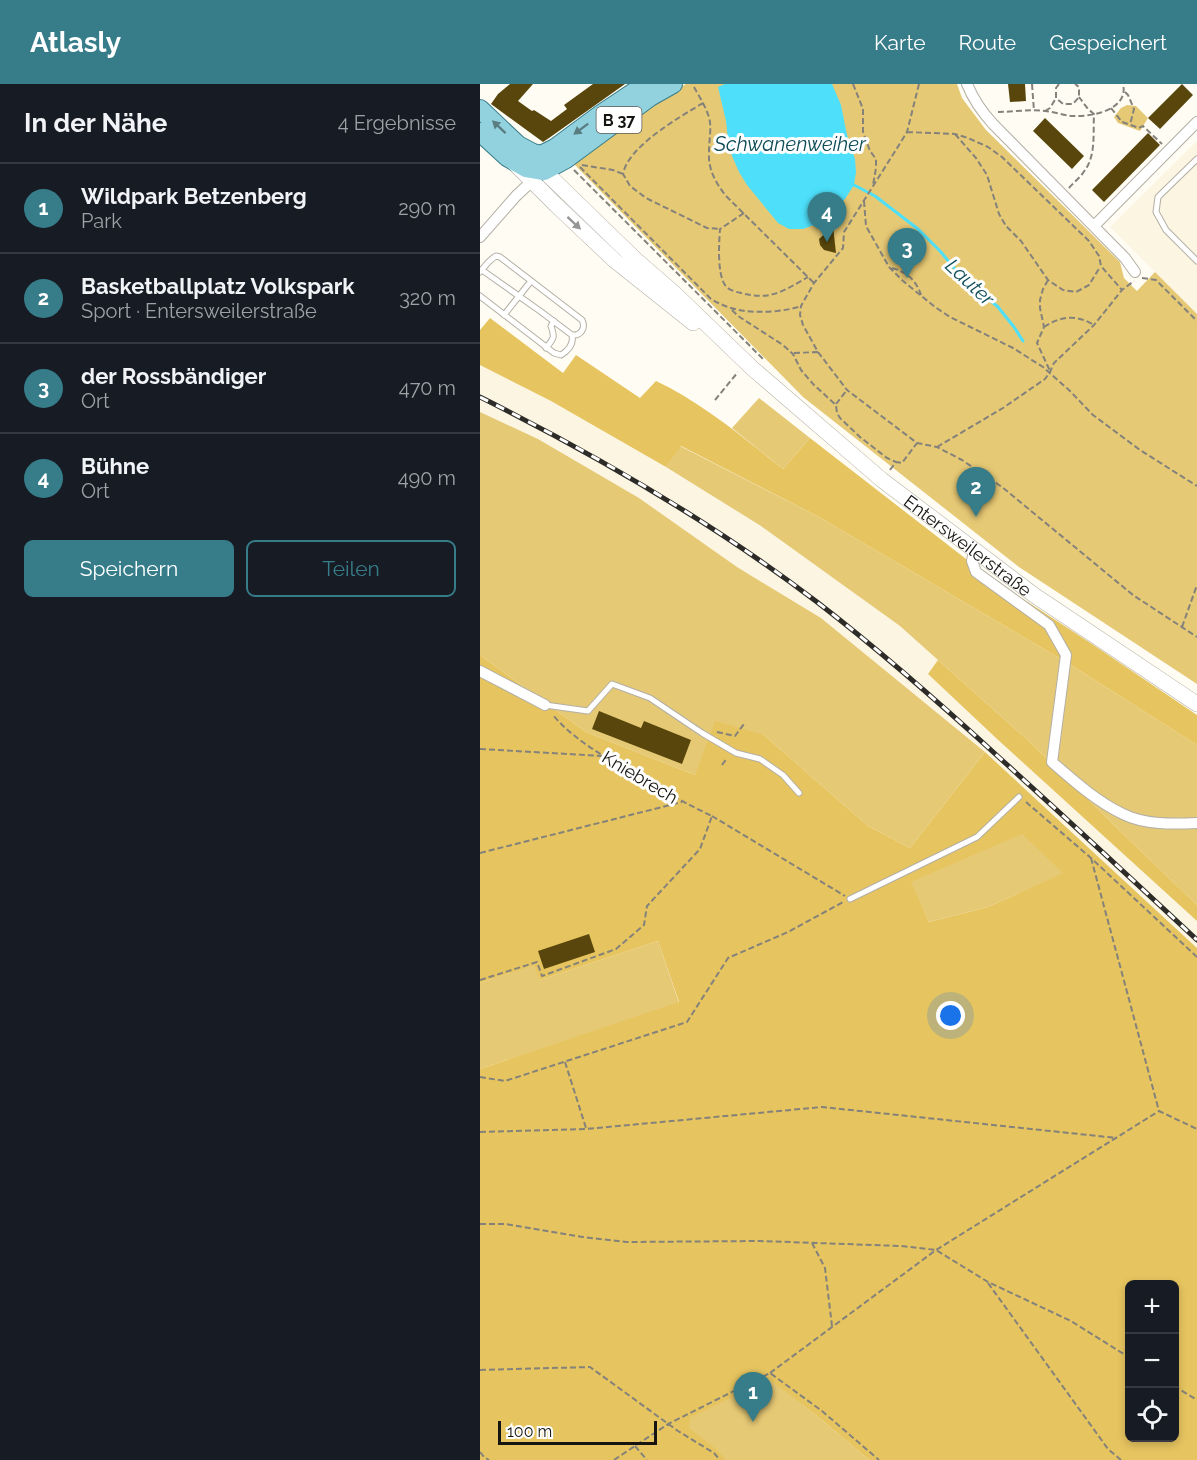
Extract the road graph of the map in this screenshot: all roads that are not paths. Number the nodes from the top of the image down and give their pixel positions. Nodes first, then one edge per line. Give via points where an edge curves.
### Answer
1 (646, 84) edge
2 (674, 84) edge
3 (967, 84) edge
4 (480, 109) edge
5 (1197, 122) edge
6 (480, 132) edge
7 (555, 148) junction
8 (513, 151) junction
9 (1197, 159) edge
10 (538, 176) junction
11 (1094, 226) junction
12 (480, 237) edge
13 (1197, 261) edge
14 (481, 271) edge
15 (1134, 272) dead end
16 (531, 281) junction
17 (480, 296) edge
18 (519, 297) junction
19 (504, 315) junction
20 (554, 321) junction
21 (572, 335) junction
22 (546, 348) junction
23 (974, 550) junction
24 (480, 671) edge
25 (1197, 704) edge
26 (545, 705) joint
27 (799, 793) dead end
28 (1019, 797) road end
29 (1197, 823) edge
30 (850, 899) road end

1 -> 7 main road, B 37
2 - 10 main road, B 37
3 - 11 street via 983,112
8 -> 4 main road
5 - 11 street
6 - 8 main road
7 - 8 main road via 541,155
7 - 10 main road
8 - 10 main road
9 - 13 lane via 1158,197 1156,212 1166,230
10 - 12 street
10 - 23 main road, Entersweilerstraße via 759,365 882,480
11 - 15 street
14 - 16 lane via 496,256
14 - 18 lane
16 - 18 lane
16 - 21 lane via 582,320 584,329
17 - 19 lane
18 - 19 lane
18 - 20 lane
19 - 22 lane
20 - 21 lane
20 - 22 lane via 551,326 555,335
21 - 22 lane via 571,345 561,355
23 - 25 main road, Entersweilerstraße
23 - 29 street via 976,572 1048,626 1066,655 1052,762 1090,794 1125,815 1173,824
24 - 26 street
26 - 27 lane via 588,711 612,684 650,698 736,753 760,759 783,775
28 - 30 lane via 977,837

